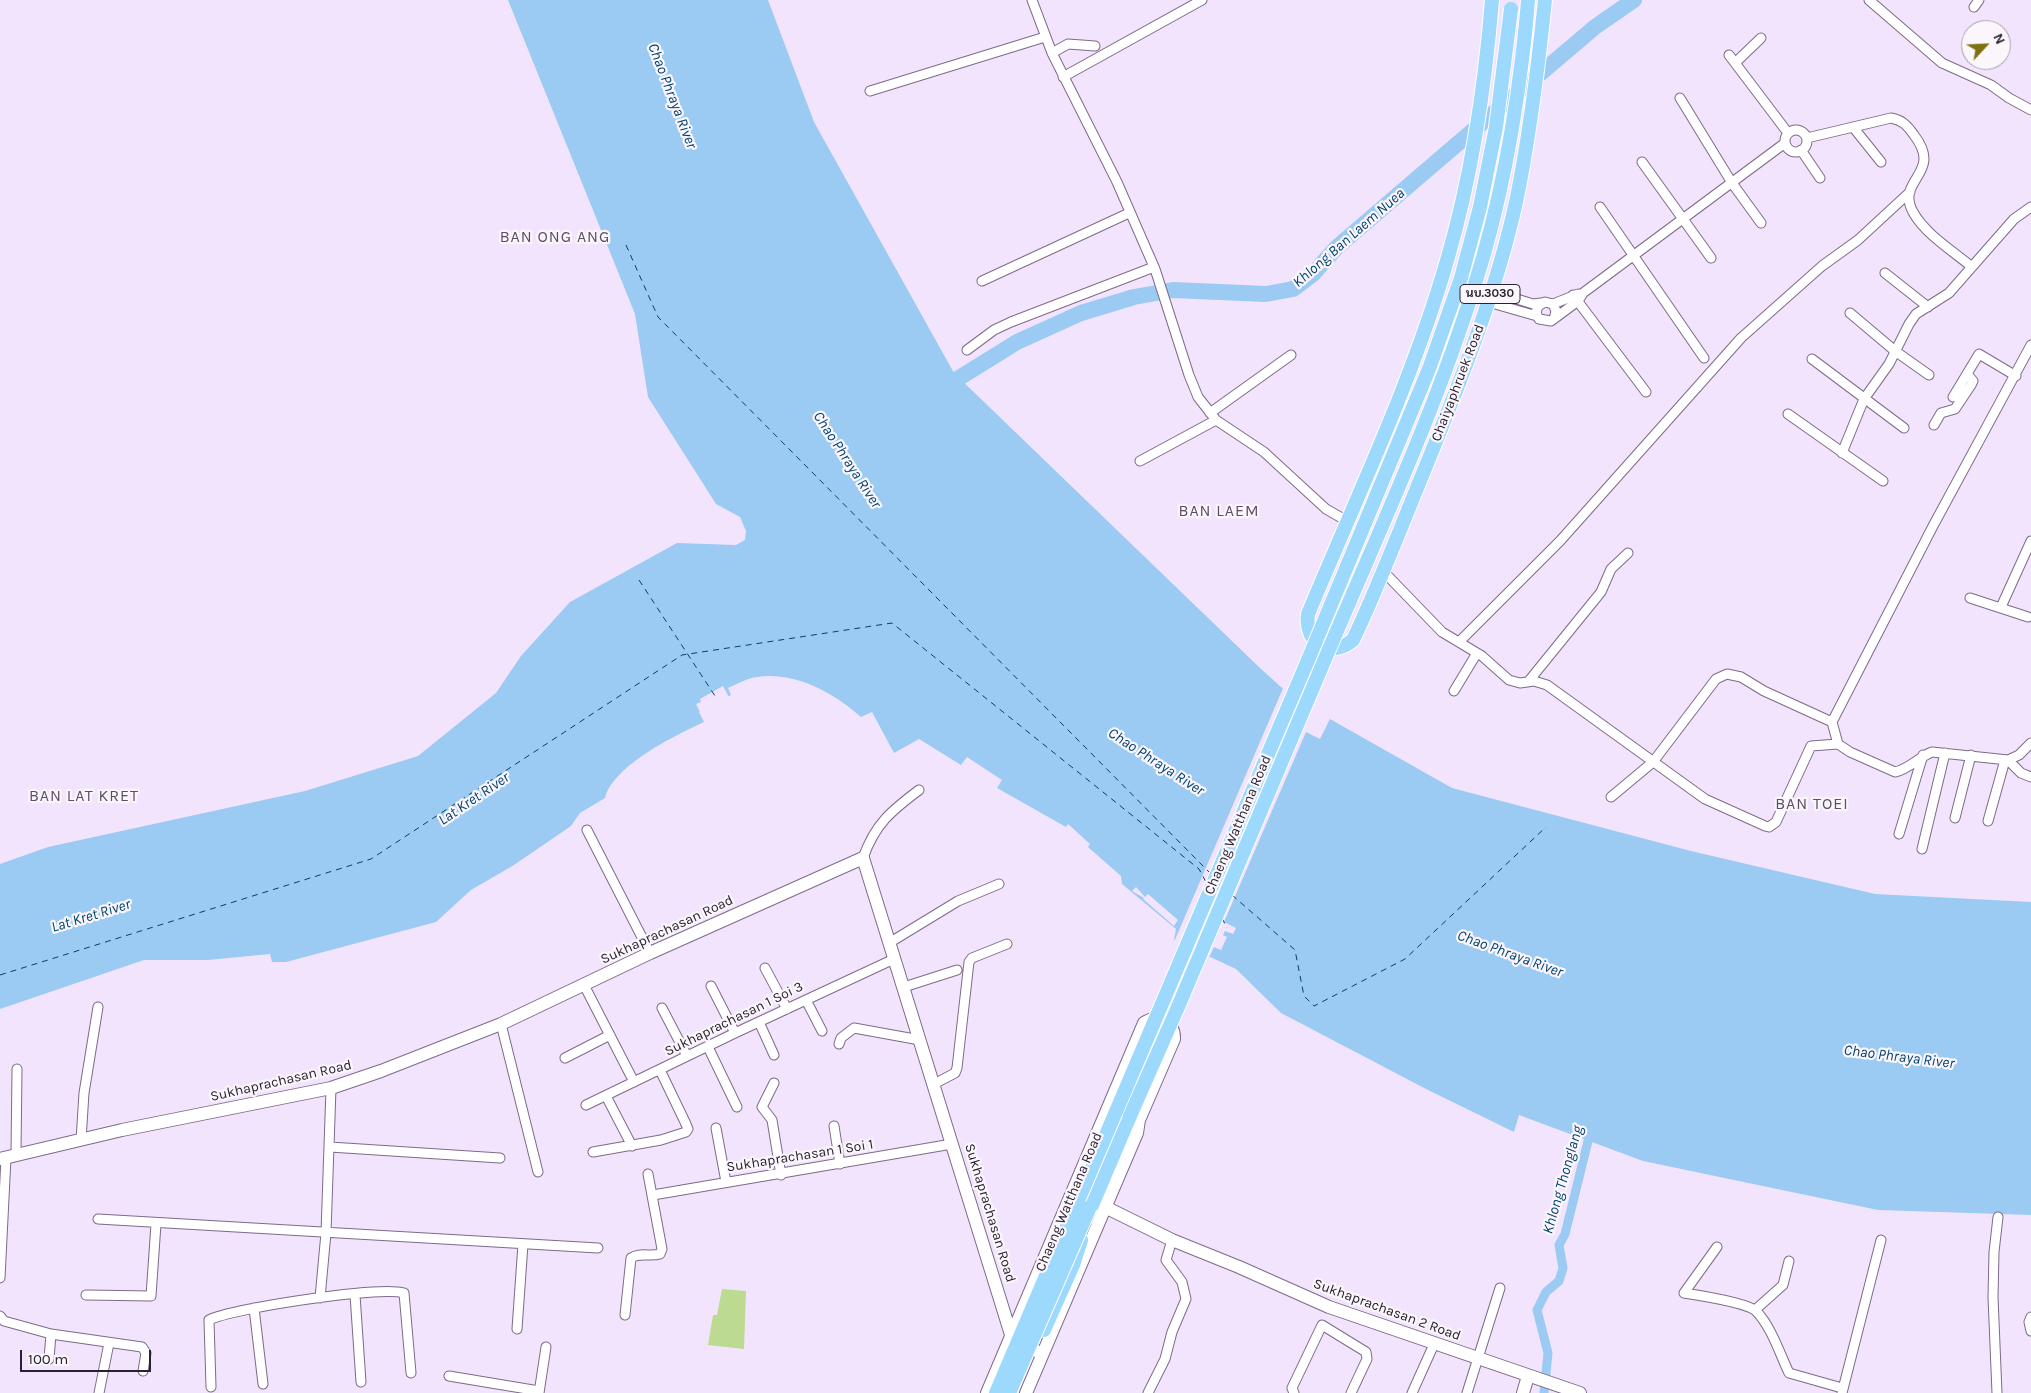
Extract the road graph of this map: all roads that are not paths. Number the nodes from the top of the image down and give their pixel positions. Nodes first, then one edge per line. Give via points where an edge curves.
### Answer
1 (1032, 0) edge
2 (1202, 0) edge
3 (1492, 0) edge
4 (1528, 0) edge
5 (1545, 0) edge
6 (1869, 0) edge
7 (1512, 4) edge
8 (1045, 37) junction
9 (1761, 38) dead end
10 (1095, 46) dead end
11 (1052, 53) junction
12 (1063, 76) junction
13 (870, 91) dead end
14 (1680, 98) dead end
15 (2031, 110) edge
16 (1853, 127) junction
17 (1788, 133) junction
18 (1807, 138) junction
19 (1785, 143) junction
20 (1801, 150) junction
21 (1642, 162) dead end
22 (1881, 162) dead end
23 (1820, 178) dead end
24 (1732, 183) junction
25 (1910, 192) junction
26 (1600, 207) dead end
27 (2031, 207) edge
28 (1129, 213) junction
29 (1684, 220) junction
30 (1761, 223) dead end
31 (1634, 258) junction
32 (1711, 258) dead end
33 (1972, 267) junction
34 (1156, 271) junction
35 (1885, 273) dead end
36 (982, 281) dead end
37 (1489, 297) junction
38 (1578, 297) junction
39 (1541, 303) junction
40 (1553, 304) junction
41 (1928, 307) junction
42 (1850, 312) dead end
43 (1537, 316) junction
44 (1554, 318) junction
45 (2031, 345) edge
46 (967, 350) dead end
47 (1895, 351) junction
48 (1417, 352) junction
49 (1291, 355) dead end
50 (1704, 358) dead end
51 (1812, 359) dead end
52 (1468, 362) junction
53 (1966, 374) junction
54 (1928, 375) dead end
55 (2016, 376) junction
56 (1646, 392) dead end
57 (1953, 397) dead end
58 (1864, 399) junction
59 (1788, 414) dead end
60 (1213, 417) junction
61 (1934, 425) dead end
62 (1904, 428) dead end
63 (1842, 453) junction
64 (1140, 461) dead end
65 (1883, 480) dead end
66 (1347, 521) junction
67 (2030, 544) edge
68 (1628, 553) dead end
69 (1383, 571) junction
70 (1970, 598) dead end
71 (2001, 607) junction
72 (2028, 617) dead end
73 (1459, 642) junction
74 (1477, 653) junction
75 (1322, 666) joint
76 (1528, 682) junction
77 (1454, 692) dead end
78 (1832, 722) junction
79 (1838, 744) junction
80 (2031, 744) edge
81 (1945, 753) junction
82 (1971, 755) junction
83 (1923, 756) junction
84 (2006, 760) junction
85 (1654, 762) junction
86 (2031, 777) edge
87 (919, 790) dead end
88 (1611, 797) dead end
89 (1955, 818) dead end
90 (1988, 821) dead end
91 (587, 830) dead end
92 (1900, 834) dead end
93 (1922, 849) dead end
94 (863, 858) junction
95 (999, 884) dead end
96 (889, 943) junction
97 (1007, 944) dead end
98 (650, 953) junction
99 (894, 960) junction
100 (765, 968) dead end
101 (957, 970) dead end
102 (584, 985) junction
103 (711, 986) dead end
104 (904, 987) junction
105 (806, 1000) junction
106 (98, 1007) dead end
107 (662, 1008) dead end
108 (787, 1009) junction
109 (759, 1022) junction
110 (501, 1024) junction
111 (822, 1031) dead end
112 (735, 1033) junction
113 (610, 1035) junction
114 (920, 1040) junction
115 (839, 1044) dead end
116 (708, 1047) junction
117 (774, 1055) dead end
118 (687, 1056) junction
119 (565, 1058) dead end
120 (17, 1069) dead end
121 (660, 1070) junction
122 (634, 1082) junction
123 (774, 1083) dead end
124 (934, 1084) junction
125 (331, 1088) junction
126 (606, 1096) junction
127 (586, 1105) dead end
128 (737, 1107) dead end
129 (1109, 1108) junction
130 (1139, 1120) junction
131 (834, 1126) dead end
132 (716, 1128) dead end
133 (81, 1140) junction
134 (952, 1144) junction
135 (632, 1146) junction
136 (330, 1147) junction
137 (593, 1152) dead end
138 (7, 1157) edge
139 (500, 1158) dead end
140 (840, 1164) junction
141 (538, 1172) dead end
142 (648, 1174) dead end
143 (782, 1175) junction
144 (726, 1182) junction
145 (653, 1195) junction
146 (1090, 1207) junction
147 (1105, 1207) junction
148 (1998, 1217) dead end
149 (98, 1219) dead end
150 (156, 1224) junction
151 (326, 1233) junction
152 (1172, 1240) junction
153 (1882, 1240) dead end
154 (523, 1244) junction
155 (1717, 1247) dead end
156 (598, 1248) dead end
157 (1788, 1261) dead end
158 (0, 1278) edge
159 (1500, 1288) dead end
160 (355, 1295) junction
161 (86, 1296) dead end
162 (320, 1298) junction
163 (1329, 1307) junction
164 (254, 1308) junction
165 (1755, 1310) junction
166 (625, 1315) dead end
167 (0, 1316) edge
168 (2031, 1317) edge
169 (1322, 1325) junction
170 (517, 1329) dead end
171 (2031, 1331) edge
172 (51, 1334) junction
173 (1012, 1338) junction
174 (1435, 1342) junction
175 (109, 1343) junction
176 (546, 1347) dead end
177 (1042, 1354) junction
178 (49, 1359) dead end
179 (1478, 1359) junction
180 (143, 1371) dead end
181 (410, 1373) dead end
182 (449, 1376) dead end
183 (1533, 1378) junction
184 (361, 1382) dead end
185 (262, 1384) dead end
186 (211, 1387) dead end
187 (1842, 1390) edge
188 (539, 1392) edge
189 (99, 1393) edge
190 (987, 1393) edge
191 (996, 1393) edge
192 (1009, 1393) edge
193 (1017, 1393) edge
194 (1026, 1393) edge
195 (1148, 1393) edge
196 (1294, 1393) edge
197 (1351, 1393) edge
198 (1412, 1393) edge
199 (1467, 1393) edge
200 (1523, 1393) edge
201 (1580, 1393) edge
202 (1997, 1393) edge

1 - 8 street
2 - 12 street
3 - 48 main road, Chaiyaphruek Road / นบ.3030 via 1480,108 1471,156 1448,258
4 - 75 main road, Chaiyaphruek Road, bridge via 1519,87 1505,164 1476,283 1409,462
5 - 37 main road, Chaiyaphruek Road / นบ.3030 via 1532,117 1516,203
6 - 15 street via 1942,64 1991,84
7 - 191 main road, Chaeng Watthana Road, bridge via 1496,127 1480,207 1429,369
8 - 11 street
8 - 13 street
9 - 17 street via 1732,59
10 - 11 street via 1068,44
11 - 12 street
12 - 28 street via 1117,182
14 - 24 street
16 - 18 street
16 - 22 street
16 - 25 street via 1890,118 1901,120 1909,128 1925,154 1924,165
17 - 18 street via 1799,130
17 - 19 street
18 - 20 street
19 - 20 street via 1789,150
19 - 24 street
20 - 23 street
21 - 29 street
24 - 29 street
24 - 30 street
25 - 33 street via 1913,212 1923,225
25 - 73 street via 1741,338 1560,541
26 - 31 street
27 - 33 street via 2014,219
28 - 34 street
28 - 36 street
29 - 31 street
29 - 32 street
31 - 38 street
31 - 50 street
33 - 41 street via 1949,293
34 - 46 street via 1024,316 994,330
34 - 60 street via 1189,375 1198,397
35 - 41 street
37 - 39 street
37 - 43 street
37 - 52 main road, Chaiyaphruek Road / นบ.3030
38 - 40 street
38 - 44 street
38 - 56 street
39 - 40 street
39 - 43 street via 1536,309
40 - 44 street
41 - 47 street via 1916,314
42 - 47 street
43 - 44 street via 1543,322
45 - 55 street
47 - 54 street
47 - 58 street
48 - 52 main road via 1427,335 1449,328 1463,335 1468,342
48 - 66 main road, Chaiyaphruek Road / นบ.3030
49 - 60 street
51 - 58 street
52 - 69 main road, Chaiyaphruek Road / นบ.3030
53 - 55 street via 1979,354
53 - 57 street
53 - 61 street via 1973,381 1971,385 1955,409 1941,414
55 - 78 street via 1933,526
58 - 62 street
58 - 63 street
59 - 63 street
60 - 64 street
60 - 66 street via 1264,452 1326,509
63 - 65 street
66 - 69 main road, Chaiyaphruek Road / นบ.3030 via 1308,614 1308,630 1312,638 1321,646 1334,649 1353,640
67 - 71 street
68 - 76 street via 1615,564 1601,592
69 - 73 street via 1437,627
70 - 71 street
71 - 72 street
73 - 74 street
74 - 76 street via 1510,680
74 - 77 street
75 - 146 main road, Chaeng Watthana Road, bridge
76 - 85 street via 1547,685
78 - 79 street
78 - 85 street via 1741,677 1722,675
79 - 83 street via 1895,772
79 - 85 street via 1811,746 1776,822 1769,827 1705,798
80 - 84 street via 2019,755
81 - 82 street
81 - 83 street via 1932,752
81 - 93 street
82 - 84 street
82 - 89 street
83 - 92 street
84 - 86 street
84 - 90 street
85 - 88 street
87 - 94 street via 894,808 870,836
91 - 98 street
94 - 96 street, Sukhaprachasan Road
94 - 98 street, Sukhaprachasan Road
95 - 96 street via 958,901
96 - 99 street, Sukhaprachasan Road
97 - 124 street via 969,962 957,1068 955,1073
98 - 102 street, Sukhaprachasan Road
99 - 104 street, Sukhaprachasan Road
99 - 105 street, Sukhaprachasan 1 Soi 3
100 - 108 street
101 - 104 street
102 - 110 street, Sukhaprachasan Road
102 - 113 street
103 - 112 street
104 - 114 street, Sukhaprachasan Road
105 - 108 street, Sukhaprachasan 1 Soi 3
105 - 111 street
106 - 133 street via 84,1093
107 - 118 street
108 - 109 street, Sukhaprachasan 1 Soi 3
109 - 112 street, Sukhaprachasan 1 Soi 3
109 - 117 street
110 - 125 street, Sukhaprachasan Road
110 - 141 street
112 - 116 street, Sukhaprachasan 1 Soi 3
113 - 119 street
113 - 122 street
114 - 115 street via 854,1028 841,1038
114 - 124 street, Sukhaprachasan Road
116 - 118 street, Sukhaprachasan 1 Soi 3
116 - 128 street
118 - 121 street, Sukhaprachasan 1 Soi 3
120 - 138 street
121 - 122 street, Sukhaprachasan 1 Soi 3
121 - 135 street via 688,1129 683,1134
122 - 126 street, Sukhaprachasan 1 Soi 3
123 - 143 street via 762,1107 772,1120
124 - 134 street, Sukhaprachasan Road
125 - 133 street, Sukhaprachasan Road
125 - 136 street
126 - 127 street, Sukhaprachasan 1 Soi 3
126 - 135 street
129 - 130 street via 1121,1109
129 - 130 street, Chaeng Watthana Road via 1144,1023 1160,1018 1175,1030 1174,1039
129 - 173 street, Chaeng Watthana Road
130 - 147 street, Chaeng Watthana Road via 1137,1133
131 - 140 street
132 - 144 street
133 - 138 street, Sukhaprachasan Road
134 - 140 street, Sukhaprachasan 1 Soi 1
134 - 173 street, Sukhaprachasan Road
135 - 137 street
136 - 139 street
136 - 151 street
138 - 158 street
140 - 143 street, Sukhaprachasan 1 Soi 1
142 - 145 street
143 - 144 street, Sukhaprachasan 1 Soi 1
144 - 145 street, Sukhaprachasan 1 Soi 1
145 - 166 street via 662,1249 654,1256 635,1255 631,1258
146 - 192 main road, Chaeng Watthana Road, bridge
146 - 193 main road, bridge via 1073,1265
147 - 152 street, Sukhaprachasan 2 Road
147 - 177 street, Chaeng Watthana Road
148 - 202 street via 1993,1297
149 - 150 street
150 - 151 street
150 - 161 street via 151,1296
151 - 154 street
151 - 162 street
152 - 163 street, Sukhaprachasan 2 Road
152 - 195 street via 1166,1260 1182,1282 1186,1299 1165,1359
153 - 187 street
154 - 156 street
154 - 170 street
155 - 165 street via 1684,1293 1712,1297
157 - 165 street via 1782,1285
159 - 179 street
160 - 162 street
160 - 181 street via 404,1294
160 - 184 street
162 - 164 street
163 - 169 street
163 - 174 street, Sukhaprachasan 2 Road
164 - 185 street
164 - 186 street via 209,1320
165 - 187 street via 1789,1373
167 - 172 street via 4,1321
168 - 171 street
169 - 196 street via 1292,1388
169 - 197 street via 1366,1352
172 - 175 street
172 - 178 street
173 - 177 street
173 - 190 street, Chaeng Watthana Road
174 - 179 street, Sukhaprachasan 2 Road
174 - 198 street
175 - 180 street via 142,1347 146,1353
175 - 189 street
176 - 188 street
177 - 194 street, Chaeng Watthana Road
179 - 183 street, Sukhaprachasan 2 Road
179 - 199 street
182 - 188 street
183 - 200 street
183 - 201 street, Sukhaprachasan 2 Road

